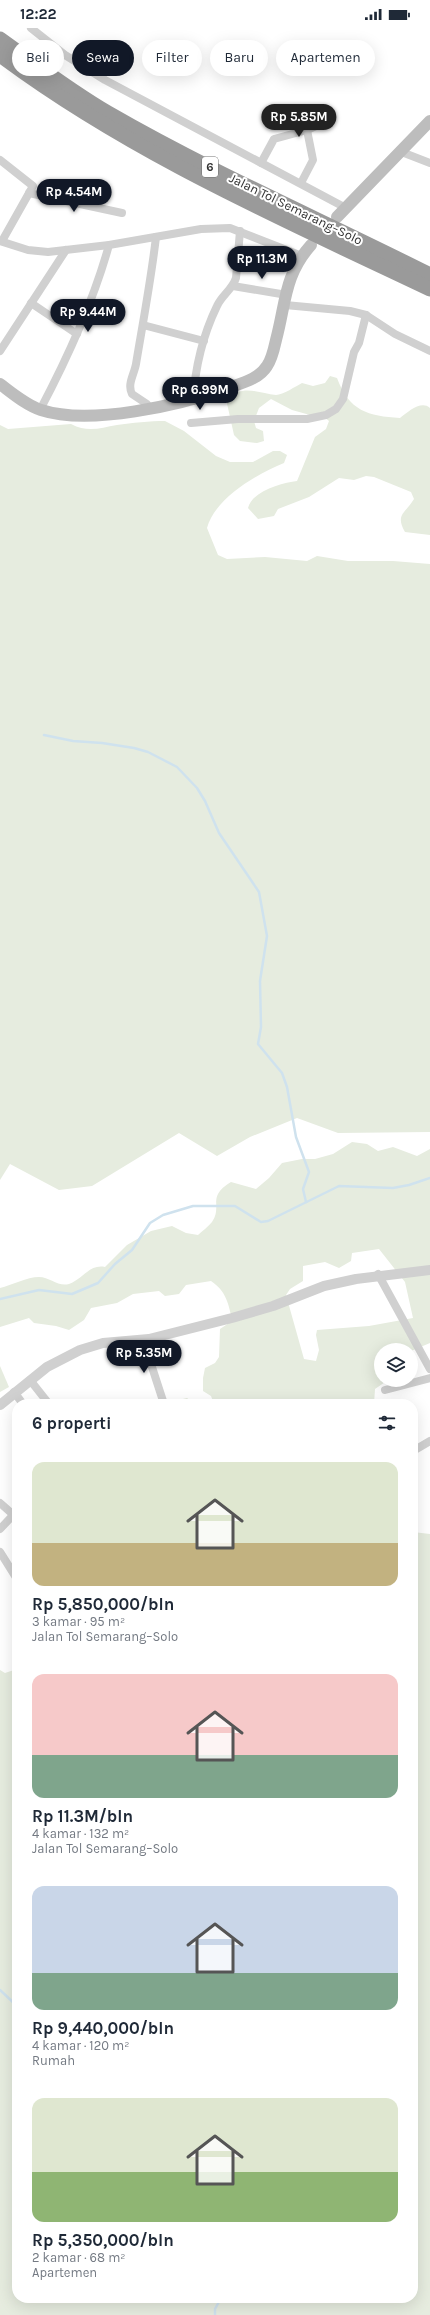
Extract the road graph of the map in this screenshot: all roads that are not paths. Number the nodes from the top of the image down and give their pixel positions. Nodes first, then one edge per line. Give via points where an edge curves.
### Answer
1 (32, 28) edge
2 (0, 39) edge
3 (0, 55) edge
4 (329, 120) dead end
5 (430, 121) edge
6 (307, 130) junction
7 (399, 151) junction
8 (0, 160) edge
9 (261, 163) junction
10 (430, 163) edge
11 (300, 183) junction
12 (29, 193) junction
13 (346, 208) junction
14 (122, 213) dead end
15 (337, 217) dead end
16 (240, 231) junction
17 (156, 237) junction
18 (1, 241) edge
19 (109, 245) junction
20 (312, 245) dead end
21 (66, 250) junction
22 (302, 256) junction
23 (430, 275) edge
24 (233, 286) junction
25 (430, 289) edge
26 (286, 300) junction
27 (31, 303) junction
28 (366, 315) junction
29 (143, 325) junction
30 (77, 334) junction
31 (204, 341) junction
32 (0, 350) edge
33 (430, 351) edge
34 (0, 384) edge
35 (193, 400) junction
36 (149, 408) junction
37 (40, 410) junction
38 (191, 423) dead end
39 (430, 1270) edge
40 (378, 1274) junction
41 (149, 1339) junction
42 (430, 1369) edge
43 (430, 1378) edge
44 (30, 1380) junction
45 (385, 1390) dead end
46 (14, 1392) junction
47 (19, 1399) edge
48 (45, 1399) edge
49 (162, 1399) edge
50 (0, 1405) edge
51 (430, 1441) edge
52 (418, 1448) edge
53 (0, 1504) edge
54 (12, 1512) edge
55 (12, 1518) edge
56 (0, 1529) edge
57 (0, 1552) edge
58 (12, 1571) edge

1 - 9 street via 82,67
2 - 23 highway, Jalan Tol Semarang–Solo / 6 via 107,112 228,176
3 - 25 highway, Jalan Tol Semarang–Solo / 6 via 47,90 98,122 227,191
4 - 6 street
5 - 7 main road
6 - 9 street via 274,139
6 - 11 street via 313,160
7 - 10 street
7 - 13 main road
8 - 12 street via 33,185
9 - 11 street
11 - 13 street
12 - 14 street
12 - 18 street
13 - 15 main road
16 - 17 street via 213,228
16 - 22 street
16 - 24 street
17 - 19 street
17 - 29 street
18 - 21 street via 38,251
19 - 21 street
19 - 30 street via 97,286
20 - 22 main road
21 - 27 street
22 - 26 main road via 290,278
24 - 26 street
24 - 31 street via 218,304
26 - 28 street
26 - 35 main road via 273,353 263,372 250,380
27 - 30 street
27 - 32 street
28 - 33 street via 394,334
28 - 38 street via 343,400 331,412 307,419
29 - 31 street
29 - 36 street via 130,387 133,396
30 - 37 street
31 - 35 street via 194,376
34 - 37 main road
35 - 36 main road
36 - 37 main road via 79,415
39 - 40 street
40 - 41 street via 324,1286 273,1306
40 - 42 street
41 - 44 street via 104,1343 80,1350 47,1367
41 - 49 street via 151,1364
43 - 45 street
44 - 46 street
44 - 48 street
46 - 47 street
46 - 50 street
51 - 52 street
53 - 54 street
55 - 56 street
57 - 58 street

